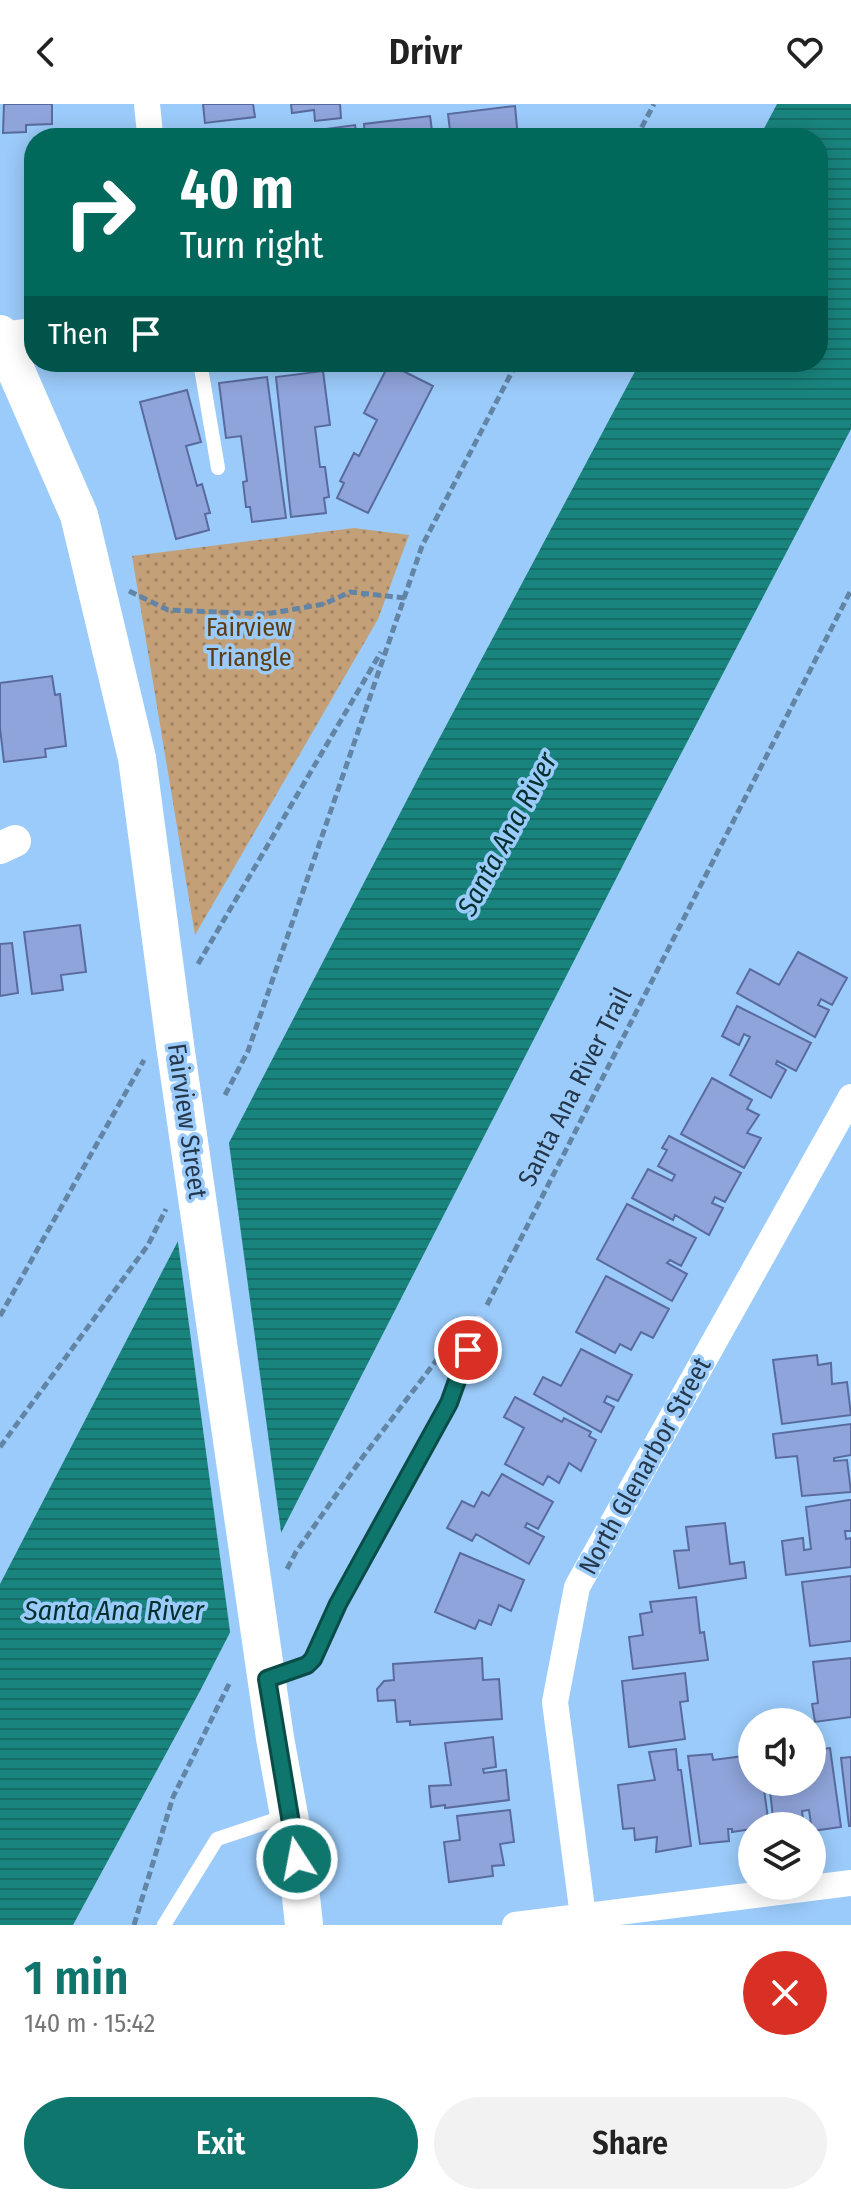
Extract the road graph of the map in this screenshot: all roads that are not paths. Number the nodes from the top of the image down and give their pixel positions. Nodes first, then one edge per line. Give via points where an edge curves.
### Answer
1 (147, 104) edge
2 (149, 128) edge
3 (24, 332) edge
4 (0, 335) edge
5 (202, 372) edge
6 (218, 468) dead end
7 (851, 1097) edge
8 (478, 1323) road end
9 (266, 1674) junction
10 (289, 1815) junction
11 (851, 1883) edge
12 (583, 1916) junction
13 (164, 1925) edge
14 (304, 1925) edge
15 (515, 1925) edge

1 - 2 street
3 - 4 street
4 - 9 main road, Fairview Street via 79,515 137,758
5 - 6 lane
7 - 12 street, North Glenarbor Street via 577,1587 555,1702
8 - 9 lane via 449,1403 313,1659
9 - 10 main road, Fairview Street
10 - 13 lane via 217,1839
10 - 14 main road, Fairview Street
11 - 12 street
12 - 15 street

